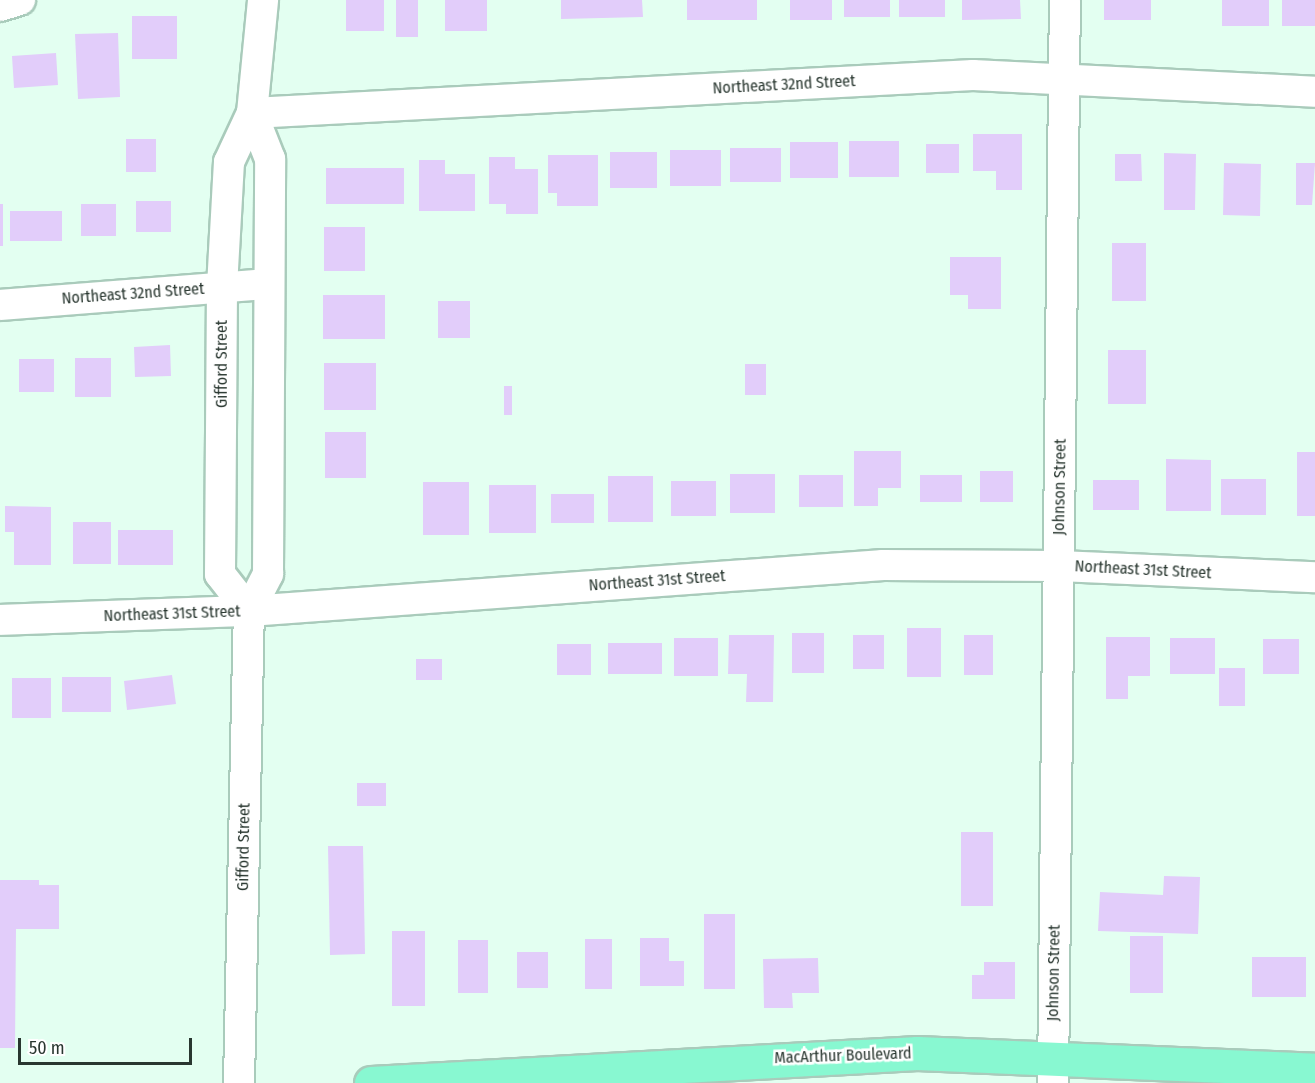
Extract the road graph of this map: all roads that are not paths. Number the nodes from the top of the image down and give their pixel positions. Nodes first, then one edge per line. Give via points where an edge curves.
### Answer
1 (20, 0) edge
2 (263, 0) edge
3 (1065, 0) edge
4 (0, 6) edge
5 (1063, 79) junction
6 (1315, 92) edge
7 (252, 112) junction
8 (266, 284) junction
9 (222, 287) junction
10 (0, 305) edge
11 (1059, 566) junction
12 (1315, 577) edge
13 (249, 611) junction
14 (0, 620) edge
15 (1053, 1070) edge
16 (1315, 1070) edge
17 (239, 1083) edge
18 (371, 1083) edge

1 - 4 street
2 - 7 street, Gifford Street
3 - 5 street, Johnson Street
5 - 6 street, Northeast 32nd Street
5 - 7 street, Northeast 32nd Street via 973,75
5 - 11 street, Johnson Street
7 - 8 street, Gifford Street via 270,159
7 - 9 street, Gifford Street via 229,162
8 - 9 street, Northeast 32nd Street
8 - 13 street, Gifford Street via 268,574
9 - 10 street, Northeast 32nd Street
9 - 13 street, Gifford Street via 220,574
11 - 12 street, Northeast 31st Street
11 - 13 street, Northeast 31st Street via 883,565
11 - 15 street, Johnson Street
13 - 14 street, Northeast 31st Street
13 - 17 street, Gifford Street
15 - 16 main road, MacArthur Boulevard
15 - 18 main road, MacArthur Boulevard via 916,1053

